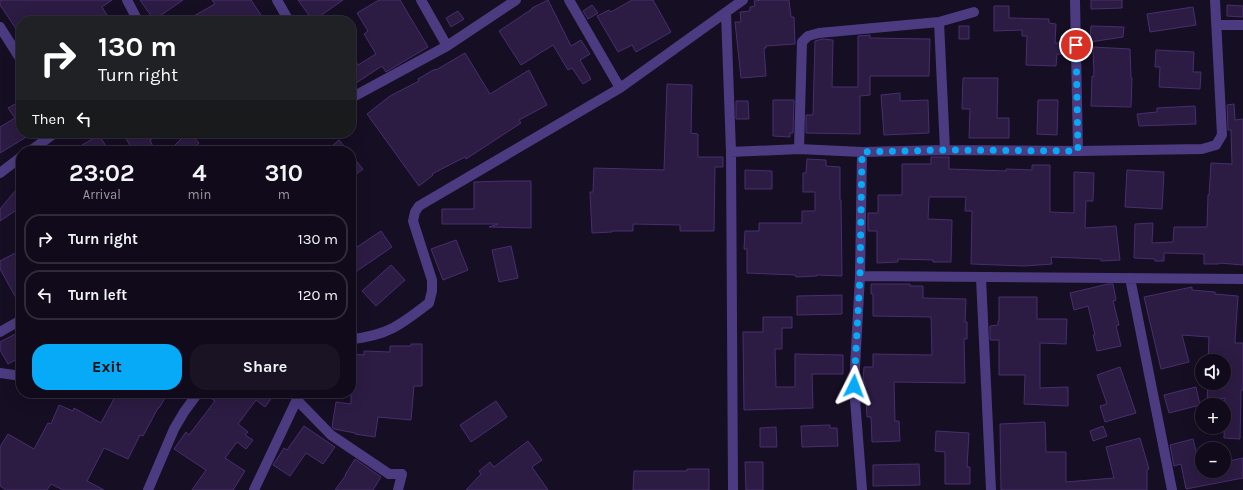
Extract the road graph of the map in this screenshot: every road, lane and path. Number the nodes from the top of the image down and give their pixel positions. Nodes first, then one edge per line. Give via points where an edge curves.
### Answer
1 (127, 0) edge
2 (277, 0) edge
3 (421, 0) edge
4 (516, 0) edge
5 (569, 0) edge
6 (743, 0) edge
7 (1075, 0) edge
8 (1215, 0) edge
9 (974, 12) dead end
10 (726, 13) junction
11 (135, 16) edge
12 (286, 16) edge
13 (939, 22) junction
14 (1243, 25) edge
15 (1217, 26) junction
16 (0, 27) edge
17 (447, 46) junction
18 (16, 52) edge
19 (620, 88) junction
20 (356, 95) edge
21 (48, 138) edge
22 (37, 146) edge
23 (799, 149) junction
24 (945, 150) junction
25 (1078, 151) junction
26 (731, 152) junction
27 (862, 152) junction
28 (16, 162) edge
29 (0, 173) edge
30 (860, 276) junction
31 (981, 278) junction
32 (1130, 278) junction
33 (1243, 279) edge
34 (16, 323) edge
35 (0, 332) edge
36 (356, 338) edge
37 (0, 373) edge
38 (16, 375) edge
39 (194, 398) edge
40 (297, 398) edge
41 (300, 398) edge
42 (148, 490) edge
43 (254, 490) edge
44 (398, 490) edge
45 (733, 490) edge
46 (862, 490) edge
47 (991, 490) edge
48 (1172, 490) edge

1 - 11 street
2 - 12 street
3 - 17 street
4 - 17 street
5 - 19 street
6 - 10 street
7 - 25 street
8 - 15 street
9 - 13 street
10 - 19 street
10 - 26 street
13 - 23 street via 808,36 802,42
13 - 24 street
14 - 15 street
15 - 25 street via 1222,135 1216,145 1202,149
16 - 18 street
17 - 20 street
19 - 36 street via 419,206 413,221 432,280 429,303 386,333
21 - 22 street
23 - 26 street
23 - 27 street
24 - 25 street
24 - 27 street
26 - 45 street
27 - 30 street
28 - 29 street
30 - 31 street
30 - 46 street via 854,386
31 - 32 street
31 - 47 street
32 - 33 street
32 - 48 street
34 - 35 street
37 - 38 street
39 - 42 street via 174,429
40 - 43 street
41 - 44 street via 331,435 389,474 402,474

